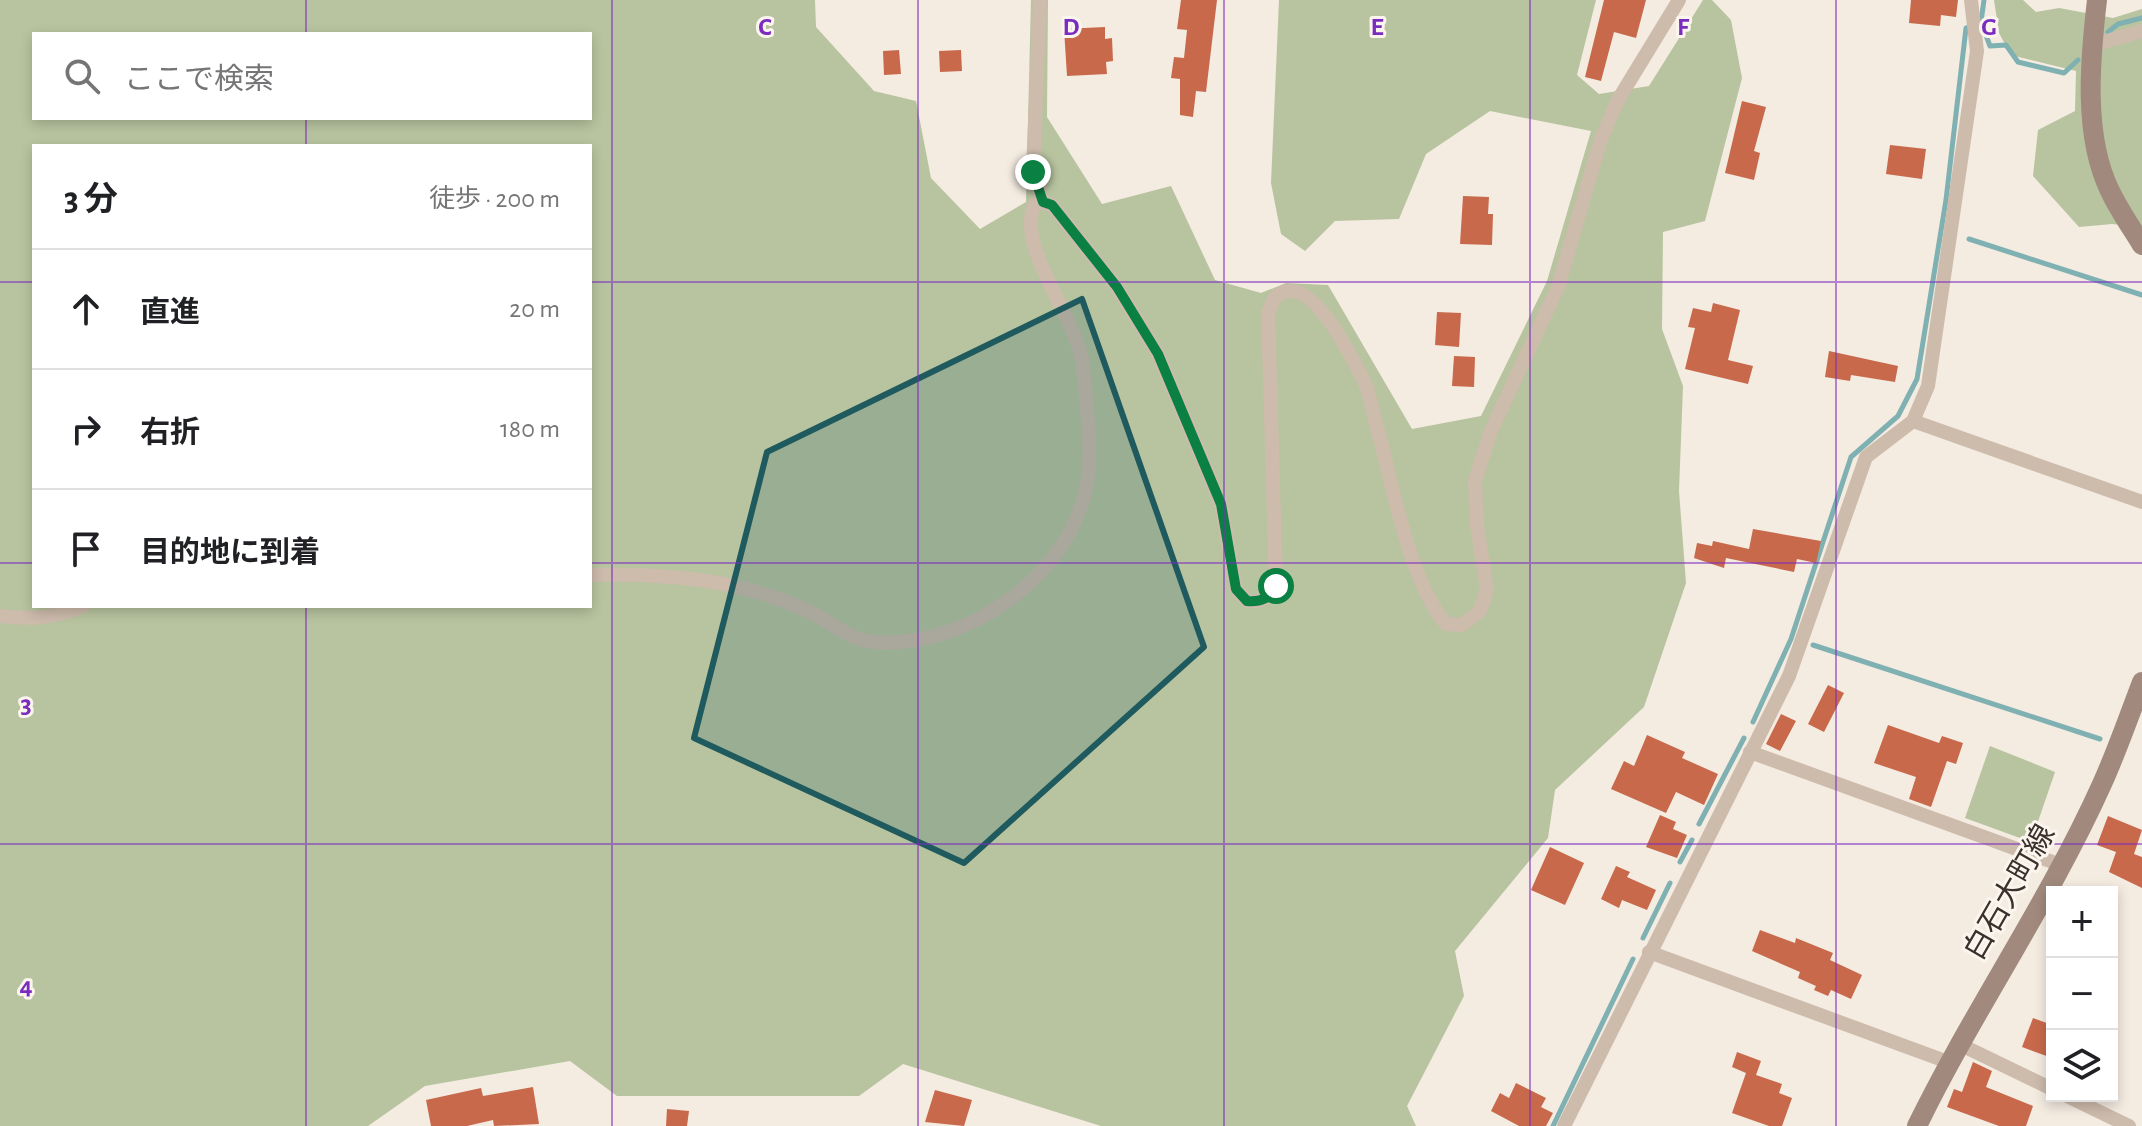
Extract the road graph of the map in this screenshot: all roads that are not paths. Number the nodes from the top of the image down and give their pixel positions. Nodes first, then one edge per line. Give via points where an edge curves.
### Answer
1 (1040, 0) edge
2 (1679, 0) edge
3 (1971, 0) edge
4 (2097, 0) edge
5 (2142, 31) edge
6 (2093, 45) junction
7 (1043, 202) junction
8 (2142, 245) edge
9 (1913, 421) junction
10 (2142, 502) edge
11 (592, 575) edge
12 (78, 608) edge
13 (0, 616) edge
14 (2142, 682) edge
15 (1750, 752) junction
16 (2061, 865) junction
17 (1649, 952) junction
18 (1954, 1053) junction
19 (2046, 1087) edge
20 (2079, 1102) edge
21 (1564, 1126) edge
22 (1917, 1126) edge
23 (2129, 1126) edge

1 - 7 street via 1033,172
2 - 7 street via 1618,100 1601,139 1558,287 1491,431 1475,480 1487,590 1480,611 1462,625 1446,624 1434,611 1408,542 1365,384 1316,301 1300,291 1283,291 1273,298 1268,313 1276,586 1259,602 1241,595 1221,504 1158,354 1117,287 1052,205
3 - 9 street via 1977,51 1948,264 1928,386
4 - 6 main road
5 - 6 street
6 - 8 main road via 2094,135 2109,189
7 - 11 street via 1034,205 1028,219 1032,240 1082,351 1087,482 1074,529 1044,570 1000,608 960,627 895,642 869,641 835,630 811,612 734,584 646,573
9 - 10 street
9 - 15 street via 1866,457 1789,676
12 - 13 street via 54,618
14 - 16 main road, 白石大町線 via 2102,784
15 - 16 street
15 - 17 street
16 - 18 main road, 白石大町線
17 - 18 street
17 - 21 street
18 - 19 street
18 - 22 main road, 白石大町線
20 - 23 street

